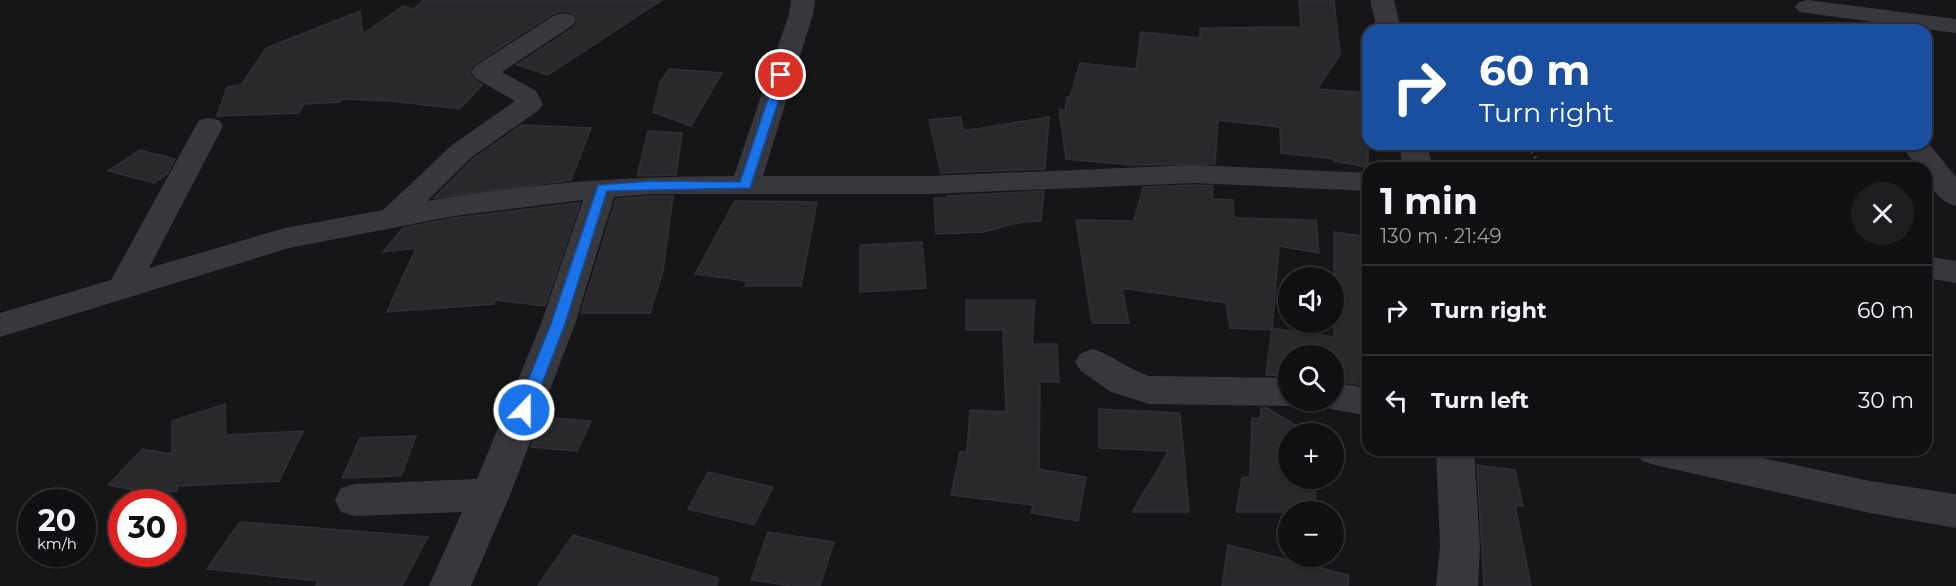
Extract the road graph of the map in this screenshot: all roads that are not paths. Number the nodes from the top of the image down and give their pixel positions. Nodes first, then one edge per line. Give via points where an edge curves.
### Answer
1 (803, 0) edge
2 (1382, 0) edge
3 (1802, 4) edge
4 (564, 20) dead end
5 (1388, 24) edge
6 (1820, 24) edge
7 (1956, 26) edge
8 (209, 126) dead end
9 (1919, 150) edge
10 (1928, 162) edge
11 (1932, 167) edge
12 (1362, 182) edge
13 (745, 186) junction
14 (602, 188) junction
15 (1956, 197) edge
16 (394, 216) junction
17 (1932, 268) edge
18 (1956, 273) edge
19 (123, 287) junction
20 (0, 325) edge
21 (1093, 362) dead end
22 (1278, 392) edge
23 (1344, 398) edge
24 (1362, 401) edge
25 (1455, 456) edge
26 (1682, 456) edge
27 (490, 495) junction
28 (355, 500) dead end
29 (1956, 511) edge
30 (450, 586) edge
31 (1457, 586) edge

1 - 13 street
2 - 5 street
3 - 6 street
3 - 7 street
4 - 16 street via 484,72 527,97 529,104 462,151
8 - 19 street
9 - 10 street
11 - 15 street
12 - 13 street via 1193,174 929,185
13 - 14 street
14 - 16 street
14 - 27 street via 558,324
16 - 19 street via 285,238
17 - 18 street
19 - 20 street
21 - 22 street via 1124,382 1149,390
23 - 24 street
25 - 31 street via 1460,546
26 - 29 street via 1870,497
27 - 28 street
27 - 30 street

